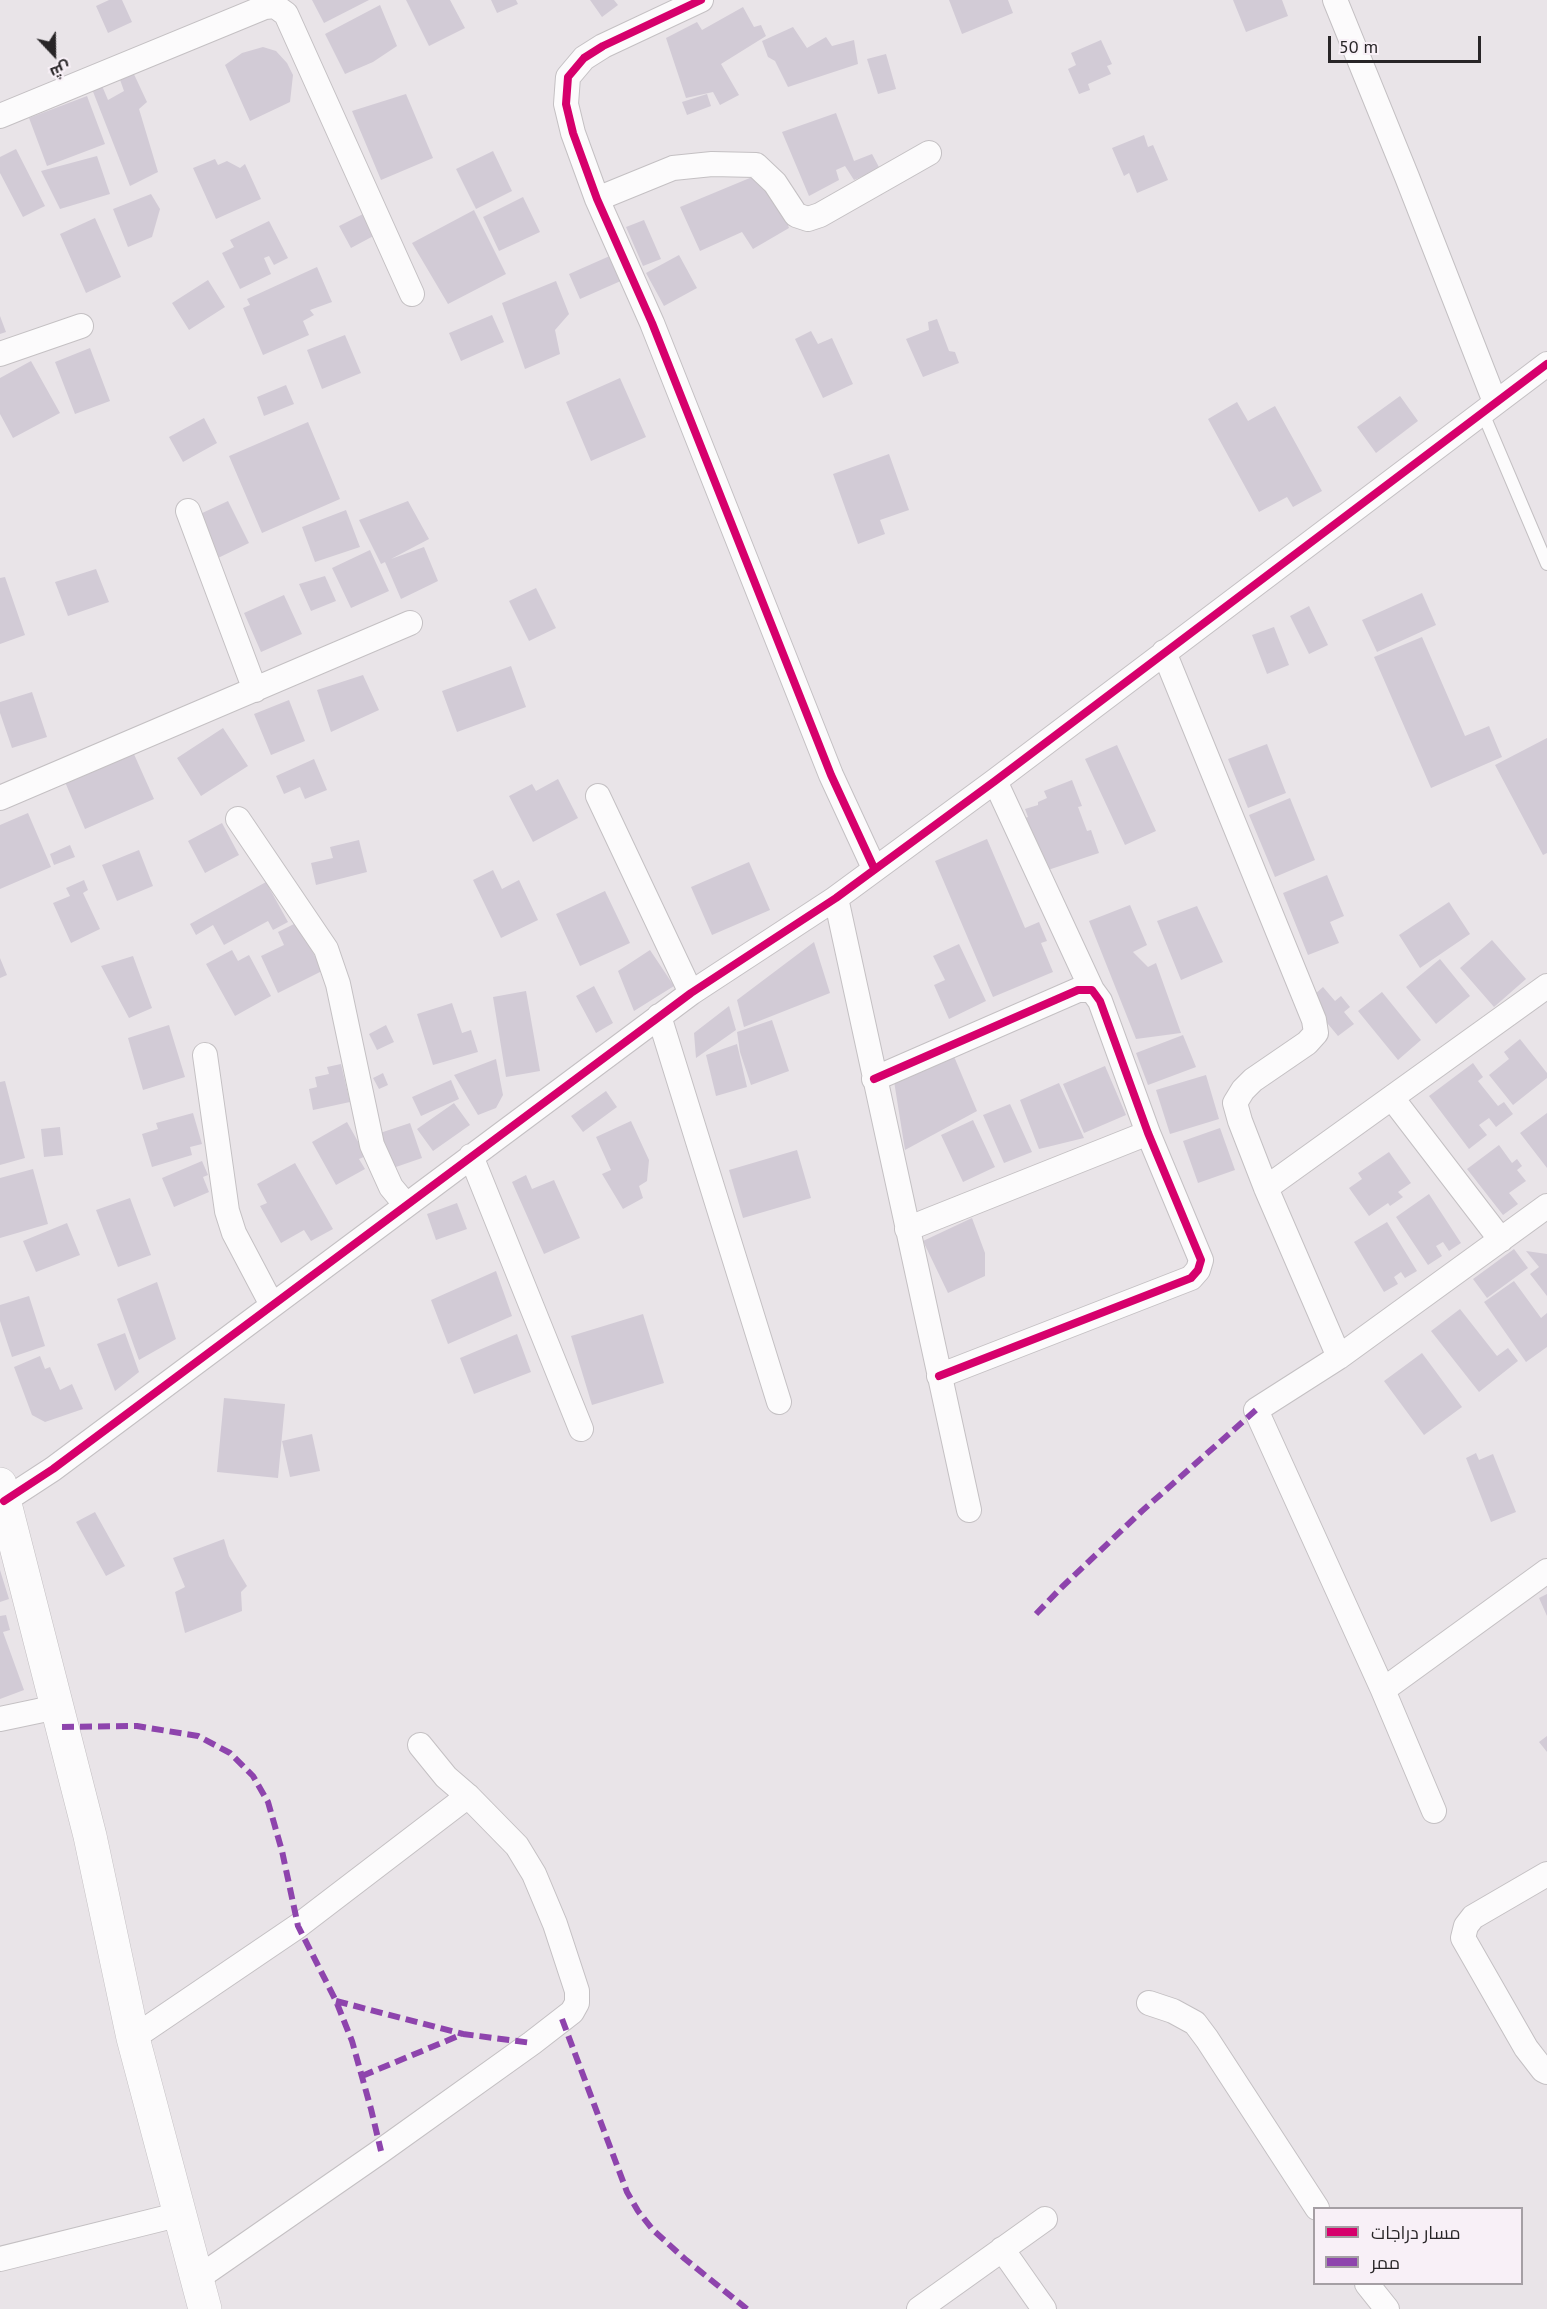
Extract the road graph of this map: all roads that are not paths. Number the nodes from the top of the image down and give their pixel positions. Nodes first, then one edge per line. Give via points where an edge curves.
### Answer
1 (700, 0) edge
2 (1335, 0) edge
3 (0, 116) edge
4 (929, 153) dead end
5 (597, 199) junction
6 (412, 294) dead end
7 (81, 326) dead end
8 (0, 354) edge
9 (1547, 364) edge
10 (1489, 406) junction
11 (188, 511) dead end
12 (1547, 564) edge
13 (410, 623) dead end
14 (1164, 652) junction
15 (255, 690) junction
16 (995, 781) junction
17 (598, 795) dead end
18 (0, 798) edge
19 (238, 819) dead end
20 (874, 868) junction
21 (836, 898) junction
22 (1547, 986) edge
23 (1092, 990) junction
24 (691, 993) junction
25 (659, 1016) junction
26 (205, 1055) dead end
27 (874, 1079) junction
28 (1392, 1098) junction
29 (1148, 1133) junction
30 (471, 1156) junction
31 (1266, 1188) junction
32 (406, 1205) junction
33 (1547, 1206) edge
34 (907, 1229) junction
35 (1501, 1240) junction
36 (272, 1305) junction
37 (1339, 1357) junction
38 (939, 1376) junction
39 (779, 1402) dead end
40 (581, 1429) dead end
41 (2, 1492) edge
42 (969, 1510) dead end
43 (1547, 1571) edge
44 (1383, 1690) junction
45 (57, 1707) junction
46 (0, 1719) edge
47 (420, 1745) dead end
48 (468, 1796) junction
49 (1434, 1811) dead end
50 (1547, 1874) edge
51 (1149, 2003) dead end
52 (133, 2038) junction
53 (1547, 2072) edge
54 (1316, 2207) edge
55 (181, 2214) junction
56 (1045, 2219) dead end
57 (1002, 2249) junction
58 (0, 2259) edge
59 (1369, 2285) edge
60 (202, 2294) edge
61 (919, 2309) edge
62 (1044, 2309) edge
63 (1387, 2309) edge

1 - 5 street via 603,46 584,58 568,77 566,104
2 - 10 street via 1407,177
3 - 6 street via 275,6 286,14
4 - 5 street via 808,219 796,215 775,183 756,165 673,168
5 - 20 street via 652,322 831,775
7 - 8 street
9 - 10 street
10 - 12 lane
10 - 14 street
11 - 15 street
13 - 15 street
14 - 16 street
14 - 31 street via 1314,1020 1316,1033 1307,1043 1253,1080 1235,1103
15 - 18 street
16 - 20 street
16 - 23 street
17 - 24 street
19 - 32 street via 326,949 338,984 372,1145 391,1187
20 - 21 street
21 - 24 street
21 - 27 street
22 - 28 street
23 - 27 street via 1078,990
23 - 29 street via 1100,1001
24 - 25 street
25 - 30 street
25 - 39 street
26 - 36 street via 227,1211 234,1233
27 - 34 street
28 - 31 street
28 - 35 street
29 - 34 street
29 - 38 street via 1201,1260 1198,1270 1191,1278
30 - 32 street
30 - 40 street
31 - 37 street
32 - 36 street
33 - 35 street
34 - 38 street
35 - 37 street
36 - 41 street via 53,1469
37 - 44 street via 1256,1410
38 - 42 street
41 - 45 main road
43 - 44 street
44 - 49 street
45 - 46 street
45 - 52 main road via 90,1836
47 - 48 street
48 - 52 street via 298,1926
48 - 60 street via 517,1846 534,1874 559,1935 577,1991 577,2003 572,2012
50 - 53 street via 1473,1917 1463,1938 1526,2048
51 - 54 street via 1195,2023
52 - 55 main road
55 - 58 street
55 - 60 main road
56 - 57 street
57 - 61 street
57 - 62 street
59 - 63 street

